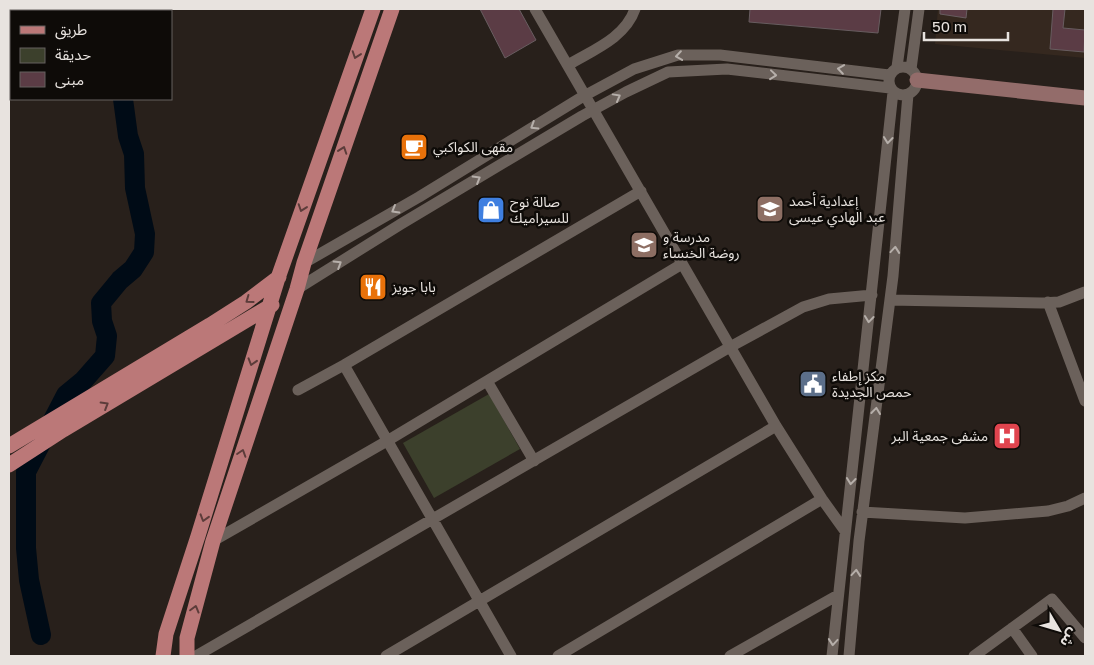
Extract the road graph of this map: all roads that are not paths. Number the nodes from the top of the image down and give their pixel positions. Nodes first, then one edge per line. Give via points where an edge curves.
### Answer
1 (373, 9) edge
2 (392, 9) edge
3 (535, 9) edge
4 (635, 9) edge
5 (905, 9) edge
6 (919, 9) edge
7 (568, 65) junction
8 (893, 71) junction
9 (914, 74) junction
10 (892, 90) junction
11 (908, 94) junction
12 (586, 95) junction
13 (1085, 98) edge
14 (594, 110) junction
15 (641, 191) junction
16 (304, 262) junction
17 (682, 264) junction
18 (278, 278) junction
19 (297, 289) junction
20 (1085, 292) edge
21 (872, 295) junction
22 (890, 300) junction
23 (1048, 302) junction
24 (269, 307) junction
25 (730, 347) junction
26 (344, 365) junction
27 (487, 381) junction
28 (298, 390) dead end
29 (1085, 401) edge
30 (776, 426) junction
31 (387, 441) junction
32 (9, 446) edge
33 (534, 461) junction
34 (9, 465) edge
35 (1085, 498) edge
36 (822, 499) junction
37 (862, 512) junction
38 (433, 520) junction
39 (845, 531) junction
40 (213, 541) junction
41 (838, 595) junction
42 (479, 601) junction
43 (1012, 628) junction
44 (1085, 638) edge
45 (163, 656) edge
46 (187, 656) edge
47 (196, 656) edge
48 (386, 656) edge
49 (511, 656) edge
50 (558, 656) edge
51 (730, 656) edge
52 (832, 656) edge
53 (849, 656) edge
54 (974, 656) edge
55 (1032, 656) edge

1 -> 18 main road
16 -> 2 main road
3 - 7 street
4 - 7 street via 627,25 617,35
5 - 8 street
6 - 9 street
7 - 12 street
8 - 9 street via 907,67
8 - 10 street via 888,80
8 -> 12 street via 720,55 678,55 634,69
9 - 11 street via 914,89
9 - 13 street
10 - 11 street
14 -> 10 street via 668,72 727,70
10 -> 21 street
22 -> 11 street
12 - 14 street
12 -> 16 street via 419,197
14 - 15 street
19 -> 14 street
15 - 17 street
15 - 26 street
16 - 18 main road
16 - 19 main road
17 - 25 street
17 - 27 street
18 - 24 main road
18 -> 32 main road via 239,307
19 - 24 main road
40 -> 19 main road
20 - 23 street via 1059,302
21 - 25 street via 828,298 803,307
21 -> 39 street
22 - 23 street
37 -> 22 street
23 - 29 street
34 -> 24 main road
24 -> 45 main road via 166,634
25 - 30 street
25 - 33 street
26 - 28 street
26 - 31 street
27 - 31 street
27 - 33 street
30 - 36 street
30 - 42 street
31 - 38 street
31 - 40 street
33 - 38 street
35 - 37 street via 1048,511 965,518
36 - 39 street
36 - 50 street
53 -> 37 street
38 - 42 street
38 - 47 street
39 - 41 street
46 -> 40 main road via 187,638
41 - 51 street
41 -> 52 street
42 - 48 street
42 - 49 street
43 - 44 street via 1052,598
43 - 54 street
43 - 55 street

